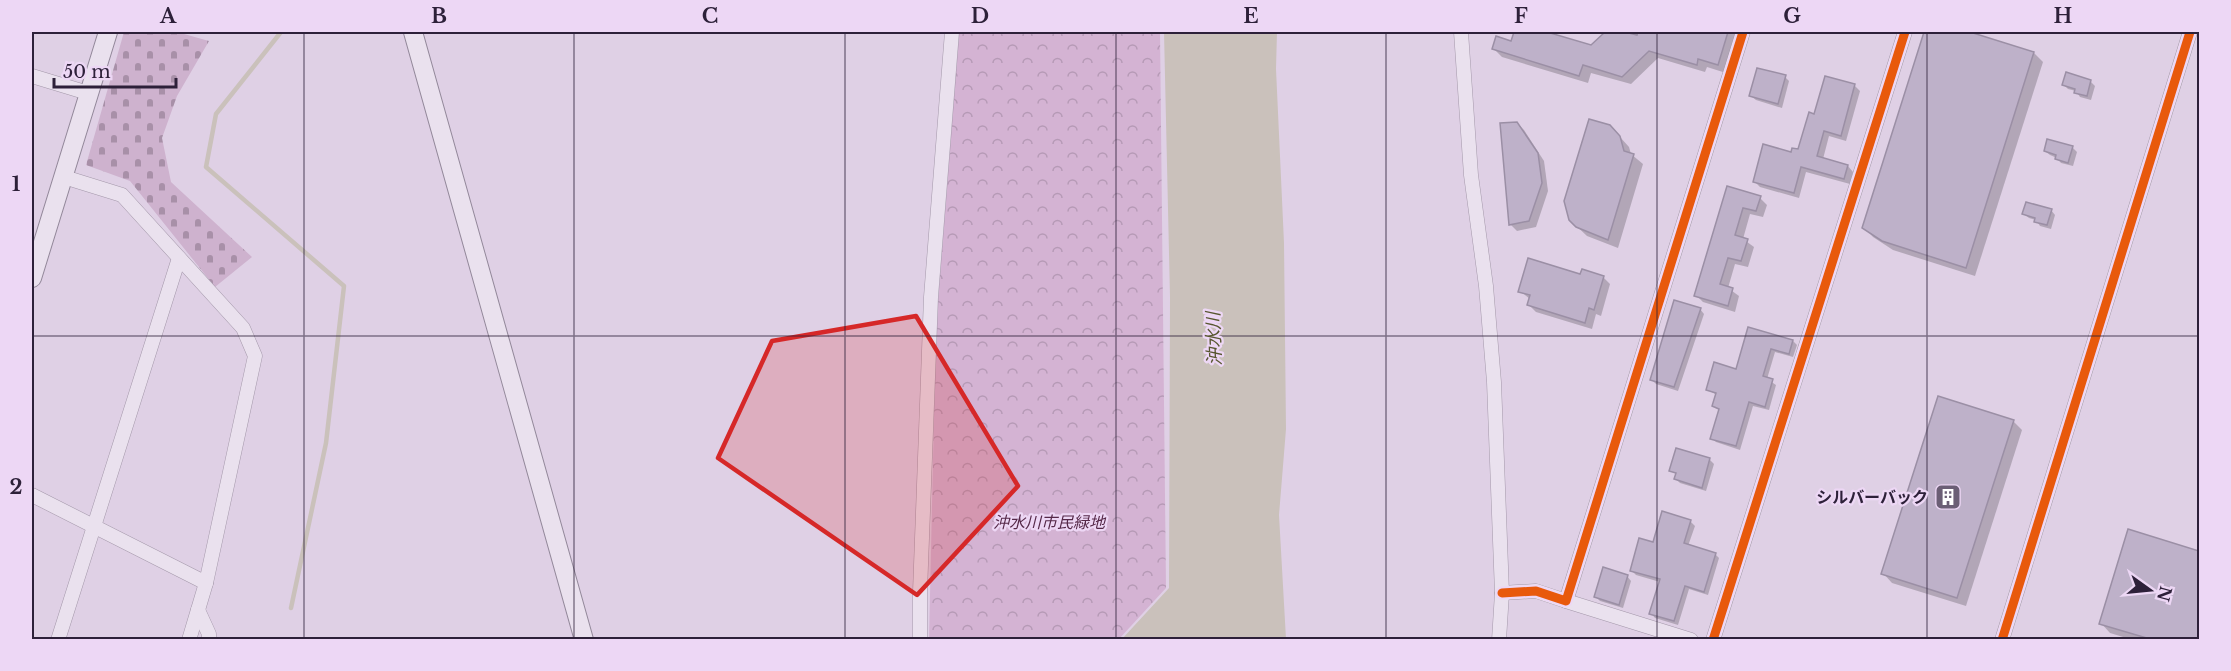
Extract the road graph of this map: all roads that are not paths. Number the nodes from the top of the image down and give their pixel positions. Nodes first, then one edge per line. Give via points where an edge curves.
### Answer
1 (108, 32) edge
2 (413, 32) edge
3 (952, 32) edge
4 (1461, 32) edge
5 (1743, 32) edge
6 (1905, 32) edge
7 (2190, 32) edge
8 (32, 76) edge
9 (88, 93) junction
10 (64, 177) junction
11 (179, 258) junction
12 (32, 278) edge
13 (32, 495) edge
14 (94, 526) junction
15 (206, 583) junction
16 (1502, 593) junction
17 (1566, 601) junction
18 (198, 610) junction
19 (58, 639) edge
20 (189, 639) edge
21 (209, 639) edge
22 (584, 639) edge
23 (920, 639) edge
24 (1499, 639) edge
25 (1691, 639) edge
26 (1713, 639) edge
27 (2002, 639) edge

1 - 9 street
2 - 22 street
3 - 23 street via 931,297
4 - 16 street via 1471,175 1493,371
5 - 17 street
6 - 26 street
7 - 27 street
8 - 9 street
9 - 10 street
10 - 11 street via 122,195
10 - 12 street
11 - 14 street
11 - 15 street via 243,328 255,356
13 - 14 street
14 - 15 street
14 - 19 street
15 - 18 street
16 - 17 street via 1536,591
16 - 24 street
17 - 25 street
18 - 20 street
18 - 21 street

